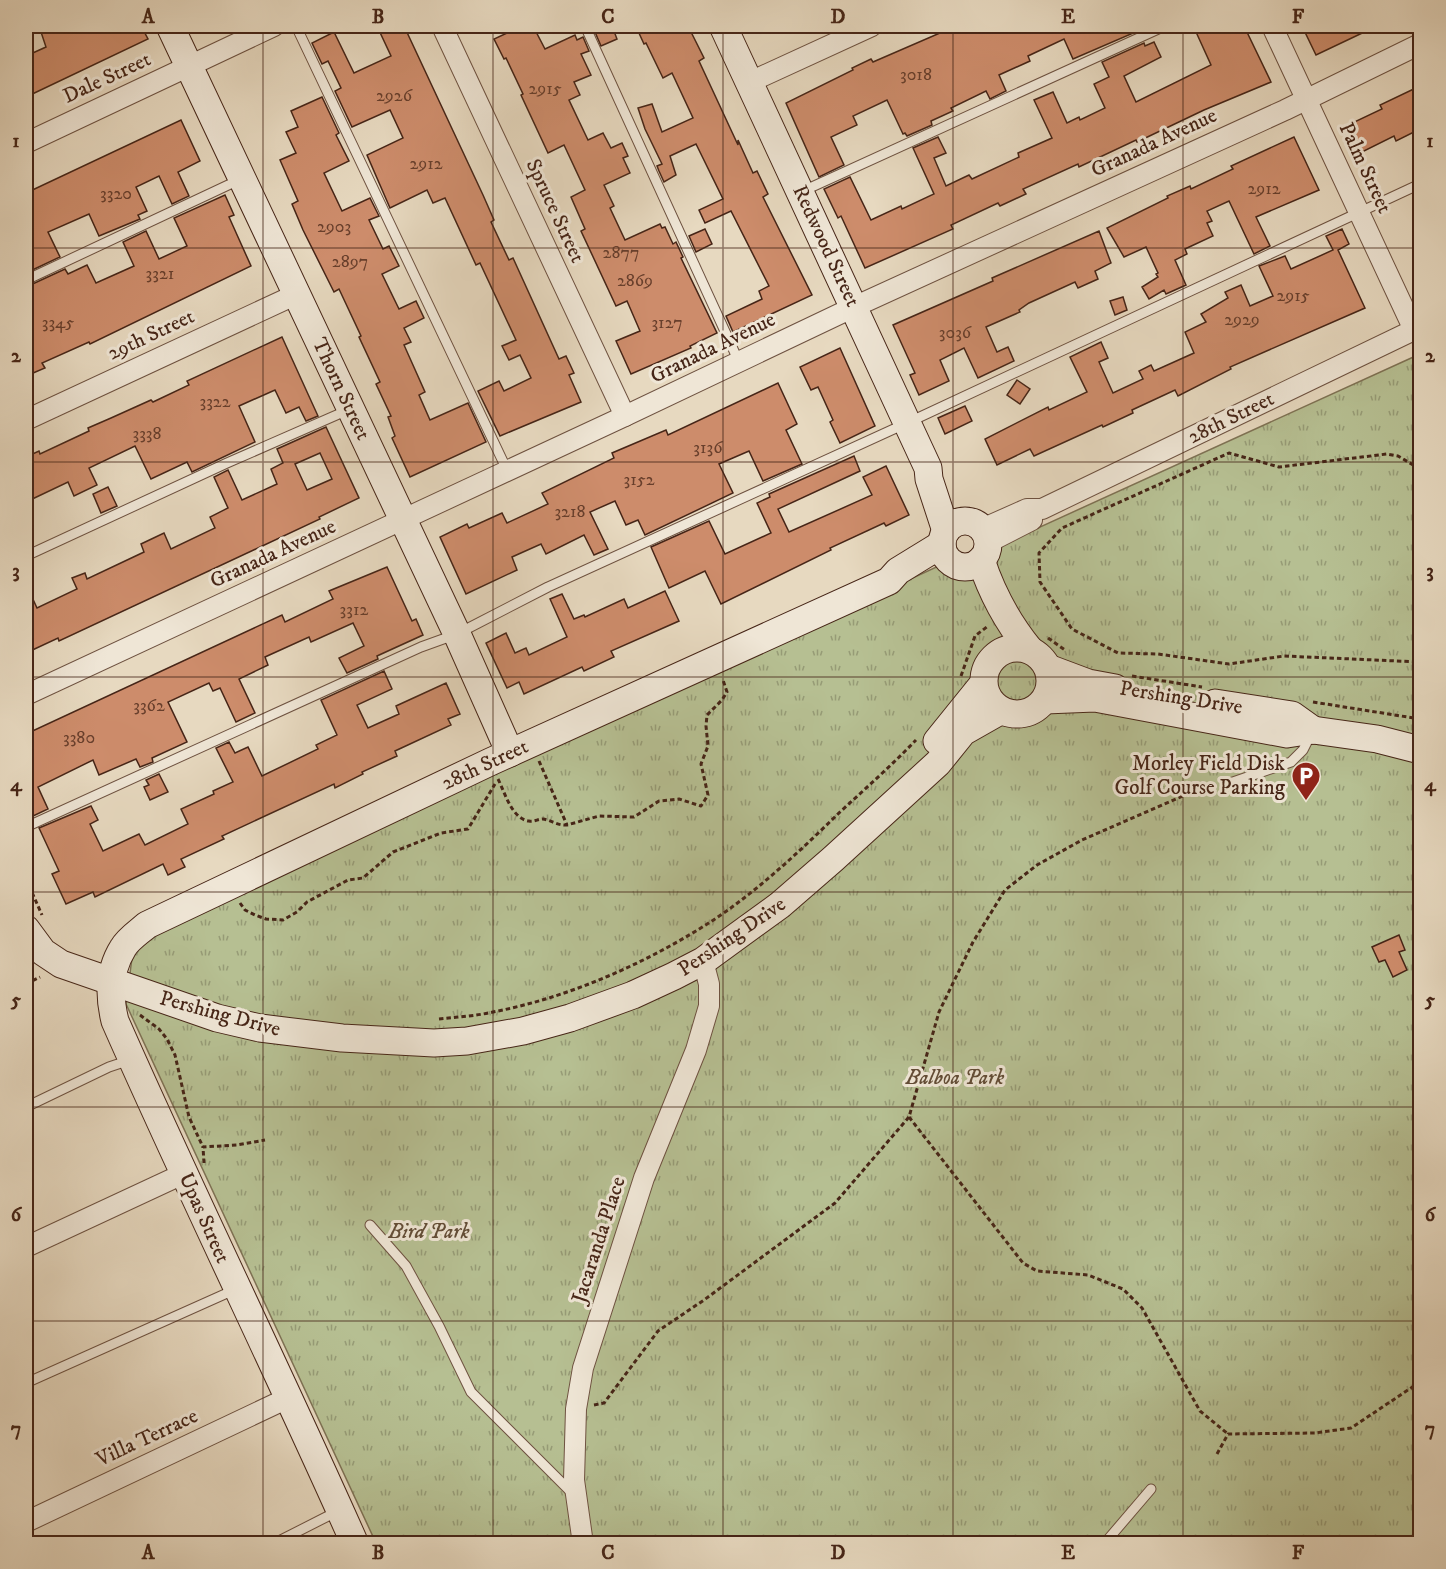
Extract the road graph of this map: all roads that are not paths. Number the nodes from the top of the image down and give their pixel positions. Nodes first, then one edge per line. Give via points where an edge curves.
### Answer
1 (170, 26) edge
2 (274, 26) edge
3 (296, 26) edge
4 (442, 26) edge
5 (585, 26) edge
6 (723, 26) edge
7 (872, 26) edge
8 (1164, 26) edge
9 (1272, 26) edge
10 (1420, 44) edge
11 (189, 66) junction
12 (750, 82) junction
13 (1306, 100) junction
14 (26, 143) edge
15 (242, 178) junction
16 (1420, 184) edge
17 (800, 192) junction
18 (1360, 213) junction
19 (26, 280) edge
20 (297, 294) junction
21 (854, 307) junction
22 (1417, 329) edge
23 (739, 362) junction
24 (351, 409) junction
25 (625, 416) junction
26 (26, 420) edge
27 (908, 423) junction
28 (507, 470) junction
29 (402, 520) junction
30 (965, 545) junction
31 (26, 556) edge
32 (457, 634) junction
33 (1048, 652) junction
34 (996, 655) junction
35 (971, 682) junction
36 (26, 696) edge
37 (1045, 700) junction
38 (1000, 711) junction
39 (1313, 730) junction
40 (1420, 735) edge
41 (1377, 739) junction
42 (520, 748) junction
43 (1420, 750) edge
44 (1230, 783) dead end
45 (26, 828) edge
46 (842, 830) junction
47 (35, 924) edge
48 (703, 961) junction
49 (111, 982) junction
50 (402, 1040) junction
51 (132, 1059) junction
52 (26, 1107) edge
53 (194, 1171) junction
54 (370, 1225) dead end
55 (26, 1247) edge
56 (236, 1289) junction
57 (26, 1383) edge
58 (290, 1397) junction
59 (1151, 1490) dead end
60 (577, 1498) junction
61 (340, 1510) junction
62 (26, 1522) edge
63 (273, 1544) edge
64 (355, 1544) edge
65 (583, 1544) edge
66 (1104, 1544) edge

1 - 11 street, Thorn Street
2 - 11 street, Dale Street
3 - 28 lane
4 - 25 street, Spruce Street
5 - 23 lane
6 - 12 street, Redwood Street
7 - 12 street
8 - 17 lane
9 - 13 street, Palm Street
10 - 13 street, Granada Avenue
11 - 14 street, Dale Street
11 - 15 street, Thorn Street
12 - 17 street, Redwood Street
13 - 18 street, Palm Street
13 - 21 street, Granada Avenue
15 - 19 lane
15 - 20 street, Thorn Street
16 - 18 lane
17 - 21 street, Redwood Street
18 - 22 street, Palm Street
18 - 27 lane
20 - 24 street, Thorn Street
20 - 26 street, 29th Street
21 - 23 street, Granada Avenue
21 - 27 street, Redwood Street
22 - 30 street, 28th Street via 1042,509 1032,520
23 - 25 street, Granada Avenue
24 - 29 street, Thorn Street
24 - 31 lane
25 - 28 street, Granada Avenue
27 - 30 street, Redwood Street via 928,468 938,477
27 - 32 lane via 548,587
28 - 29 street, Granada Avenue
29 - 32 street, Thorn Street
29 - 36 street, Granada Avenue
30 - 33 street, Redwood Street via 1007,620
30 - 34 street, Redwood Street via 991,624
30 - 42 street, 28th Street via 898,582 889,581
32 - 42 street, Thorn Street
32 - 45 lane
33 - 34 street via 1012,648
33 - 37 street via 1050,690
33 - 39 street, Pershing Drive via 1088,683 1292,715
34 - 35 street
35 - 38 street
35 - 46 street, Pershing Drive via 935,743
37 - 38 street via 1038,708 1020,715
37 - 39 street, Pershing Drive via 1095,698 1287,734
38 - 48 street, Pershing Drive via 963,732 938,763 833,859 780,905
39 - 41 street, Pershing Drive
39 - 44 lane via 1303,750 1291,762
40 - 41 street, Pershing Drive
41 - 43 street, Pershing Drive
42 - 49 street, 28th Street via 147,925 123,947
46 - 48 street via 821,857 775,899 708,948
46 - 50 street, Pershing Drive via 729,923 655,968 544,1013 498,1025
47 - 49 street via 43,952 61,964
48 - 50 street, Pershing Drive via 633,995 523,1031 466,1041
48 - 60 street, Jacaranda Place via 709,1006 696,1050 644,1178 583,1368 576,1409
49 - 50 street, Pershing Drive via 217,1018 260,1028 342,1038
49 - 51 street, Upas Street via 115,1021
51 - 52 lane
51 - 53 street, Upas Street
53 - 55 street
53 - 56 street, Upas Street
54 - 60 lane via 406,1266 471,1392
56 - 57 lane
56 - 58 street, Upas Street
58 - 61 street, Upas Street
58 - 62 street, Villa Terrace
59 - 66 lane
60 - 65 street, Jacaranda Place
61 - 63 lane
61 - 64 street, Upas Street

